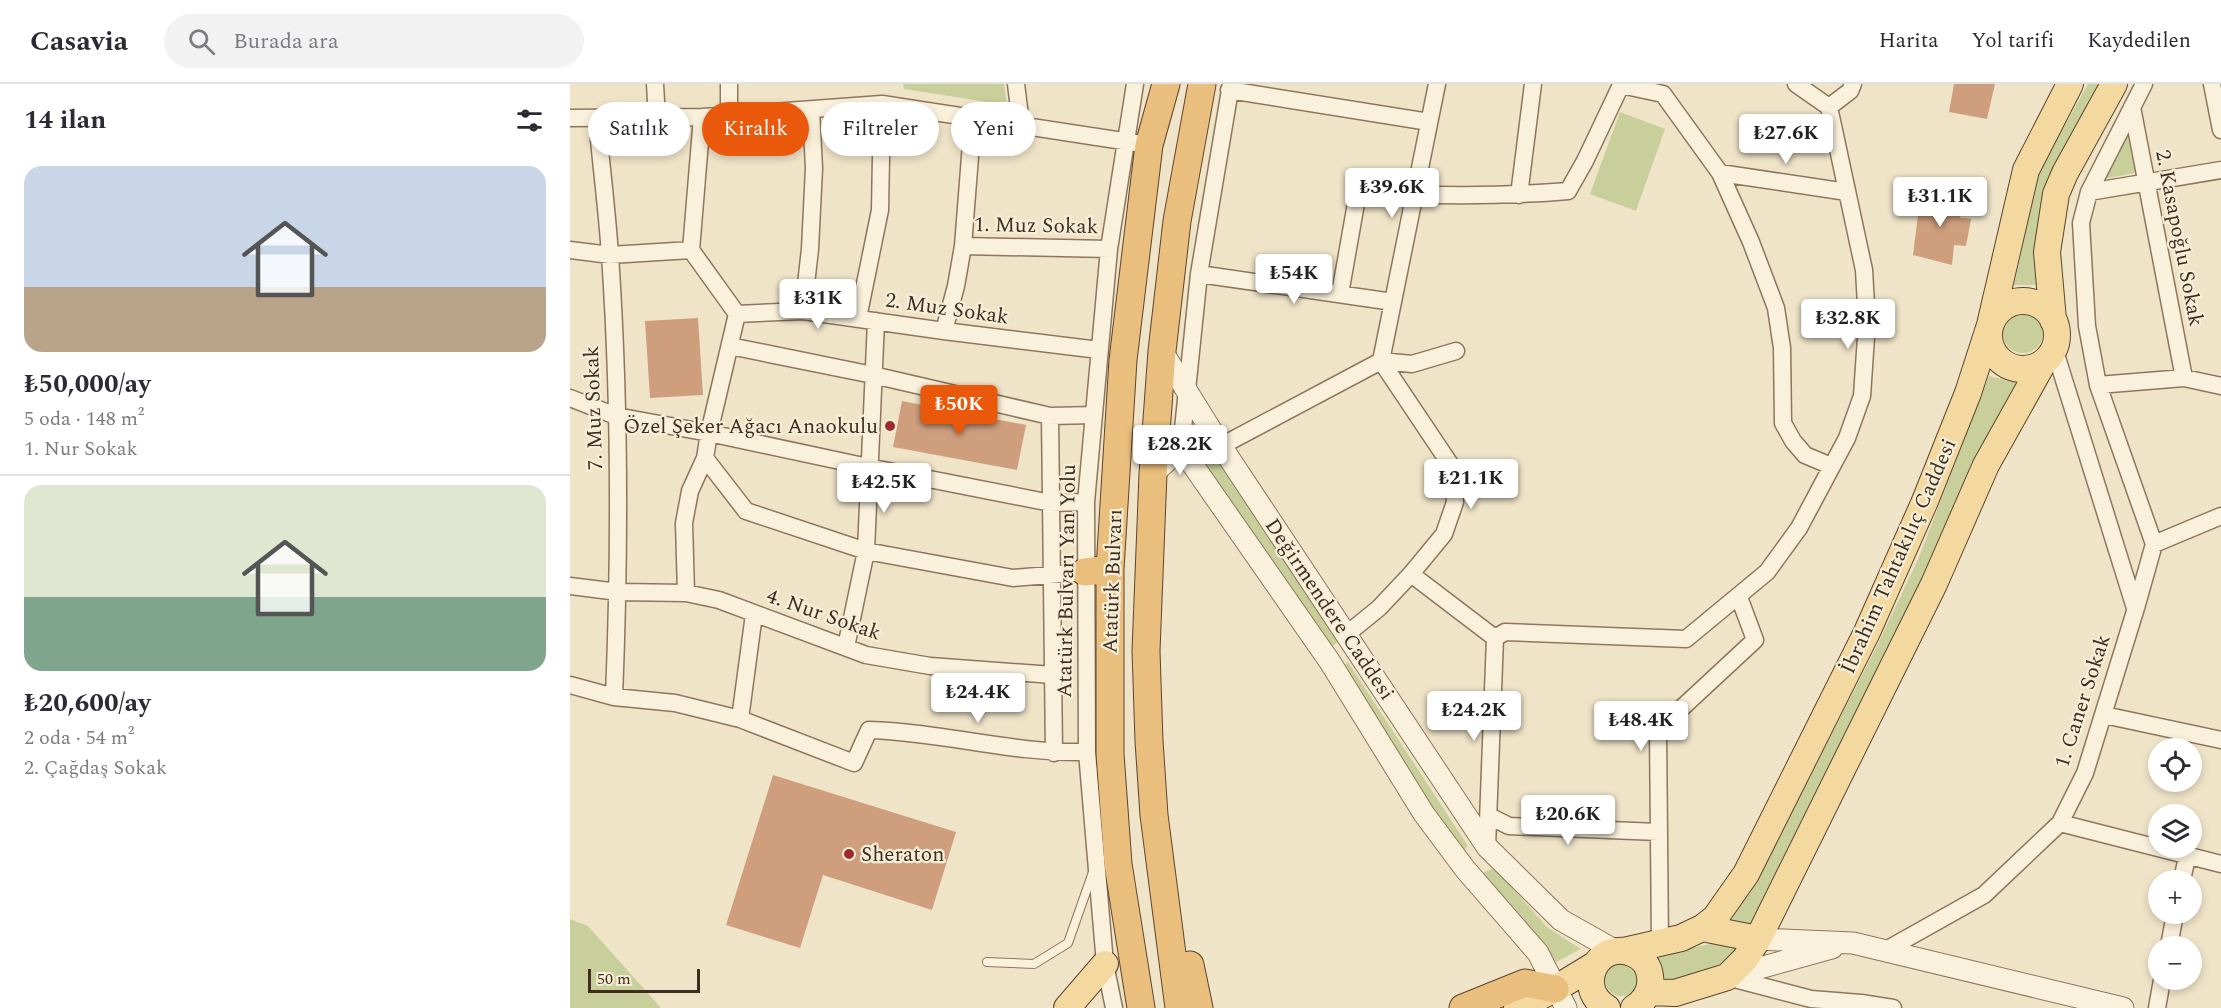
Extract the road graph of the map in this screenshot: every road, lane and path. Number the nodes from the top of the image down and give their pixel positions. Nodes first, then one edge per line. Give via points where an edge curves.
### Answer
1 (655, 84) edge
2 (729, 84) edge
3 (1016, 84) edge
4 (1135, 84) edge
5 (1166, 84) edge
6 (1202, 84) edge
7 (1437, 84) edge
8 (1533, 84) edge
9 (1796, 84) edge
10 (1853, 84) edge
11 (2070, 84) edge
12 (2114, 84) edge
13 (2144, 84) edge
14 (2212, 84) edge
15 (1230, 87) edge
16 (1665, 89) edge
17 (656, 102) edge
18 (729, 102) edge
19 (1018, 102) edge
20 (2132, 106) junction
21 (1829, 107) junction
22 (821, 109) edge
23 (811, 110) joint
24 (570, 117) edge
25 (702, 117) joint
26 (588, 118) edge
27 (690, 118) edge
28 (1429, 122) junction
29 (1036, 126) edge
30 (2221, 130) edge
31 (1137, 143) junction
32 (601, 156) edge
33 (881, 156) edge
34 (970, 156) edge
35 (2221, 170) edge
36 (1720, 173) junction
37 (2146, 182) junction
38 (1847, 192) junction
39 (2089, 192) junction
40 (1414, 195) junction
41 (1519, 195) junction
42 (963, 246) junction
43 (1109, 249) junction
44 (570, 250) edge
45 (691, 250) junction
46 (610, 255) junction
47 (1199, 274) junction
48 (1340, 294) junction
49 (1393, 302) junction
50 (803, 311) junction
51 (737, 314) junction
52 (858, 318) junction
53 (2053, 320) junction
54 (876, 321) junction
55 (1990, 325) junction
56 (944, 331) junction
57 (730, 346) junction
58 (1099, 350) junction
59 (1162, 351) junction
60 (1456, 351) dead end
61 (2049, 355) junction
62 (1381, 361) junction
63 (873, 375) junction
64 (2184, 378) junction
65 (2098, 385) junction
66 (2221, 386) edge
67 (1187, 392) junction
68 (570, 398) edge
69 (616, 416) junction
70 (1050, 416) junction
71 (1094, 416) junction
72 (709, 433) junction
73 (1221, 446) junction
74 (1181, 448) junction
75 (705, 458) junction
76 (1832, 466) junction
77 (868, 467) junction
78 (1153, 474) junction
79 (1086, 502) junction
80 (1051, 503) junction
81 (2221, 516) edge
82 (2154, 544) junction
83 (866, 551) junction
84 (1098, 571) junction
85 (1411, 574) junction
86 (1052, 576) junction
87 (570, 586) edge
88 (618, 592) junction
89 (686, 592) junction
90 (1738, 597) junction
91 (2136, 608) junction
92 (754, 614) junction
93 (1495, 638) junction
94 (1350, 639) junction
95 (846, 647) junction
96 (1330, 662) junction
97 (1053, 675) junction
98 (570, 685) edge
99 (614, 697) junction
100 (2103, 715) junction
101 (740, 719) junction
102 (2221, 740) edge
103 (1087, 752) junction
104 (1054, 753) junction
105 (1489, 816) junction
106 (2060, 823) junction
107 (1658, 832) junction
108 (1487, 847) junction
109 (2148, 847) edge
110 (2192, 858) edge
111 (1096, 863) junction
112 (2221, 864) edge
113 (1465, 869) junction
114 (1164, 895) junction
115 (1702, 928) junction
116 (1758, 939) junction
117 (1853, 943) junction
118 (1660, 944) junction
119 (1886, 950) junction
120 (1612, 955) junction
121 (987, 962) dead end
122 (1105, 964) junction
123 (1727, 977) junction
124 (2160, 990) edge
125 (1561, 998) edge
126 (1645, 1002) edge
127 (1861, 1006) edge
128 (1068, 1008) edge
129 (1114, 1008) edge
130 (1141, 1008) edge
131 (1179, 1008) edge
132 (1199, 1008) edge
133 (1463, 1008) edge
134 (1517, 1008) edge
135 (1596, 1008) edge
136 (1607, 1008) edge
137 (1893, 1008) edge
138 (2123, 1008) edge
139 (2157, 1008) edge

1 - 17 street
2 - 18 street
3 - 19 street
4 - 31 street, Atatürk Bulvarı Yan Yolu
5 - 31 highway, Atatürk Bulvarı
6 - 59 highway, Atatürk Bulvarı via 1177,221
7 - 28 street
8 - 41 street
9 - 21 street
10 - 21 street
11 - 55 main road, İbrahim Tahtakılıç Caddesi via 2026,170
12 - 53 main road via 2056,194 2047,252
13 - 20 street
14 - 30 street
15 - 28 street
15 - 47 street
16 - 36 street
16 - 41 street via 1621,85 1568,191
20 - 37 street, 2. Kasapoğlu Sokak
20 - 39 street
21 - 38 street
22 - 23 street
23 - 50 street via 814,168
24 - 26 street
25 - 27 street
25 - 45 street
28 - 40 street
29 - 31 street
31 - 43 street, Atatürk Bulvarı Yan Yolu
31 - 84 highway, Atatürk Bulvarı via 1123,360
32 - 46 street, 7. Muz Sokak
33 - 52 street via 880,210
34 - 42 street
35 - 37 street
36 - 38 street
36 - 76 street via 1776,308 1782,348 1784,423 1805,455
37 - 39 street
37 - 64 street, 2. Kasapoğlu Sokak
38 - 76 street via 1864,270 1867,322 1862,396
39 - 65 street via 2081,224 2087,326
40 - 41 street
40 - 48 street via 1358,192
40 - 49 street
42 - 43 street, 1. Muz Sokak
42 - 56 street
43 - 58 street, Atatürk Bulvarı Yan Yolu
44 - 46 street
45 - 46 street
45 - 51 street
46 - 69 street, 7. Muz Sokak
47 - 48 street
47 - 67 street
48 - 49 street
49 - 62 street
50 - 51 street, 2. Muz Sokak
50 - 52 street, 2. Muz Sokak
51 - 57 street
52 - 54 street, 2. Muz Sokak
53 - 55 main road via 2047,311 2027,301 2004,307
53 - 61 main road via 2056,328
54 - 56 street, 2. Muz Sokak
54 - 63 street
55 - 61 main road via 1993,353 2007,366 2025,369
55 - 115 main road, İbrahim Tahtakılıç Caddesi via 1925,501 1867,632 1746,874
56 - 58 street, 2. Muz Sokak
57 - 63 street
57 - 72 street
58 - 71 street, Atatürk Bulvarı Yan Yolu
59 - 67 street, Değirmendere Caddesi
59 - 78 highway, Atatürk Bulvarı
60 - 62 street via 1412,364
61 - 91 street
61 - 116 main road, İbrahim Tahtakılıç Caddesi via 1986,465 1934,584
62 - 73 street
62 - 85 street via 1452,467 1455,502 1444,534
63 - 70 street
63 - 77 street
64 - 65 street
64 - 66 street
65 - 82 street
67 - 73 street, Değirmendere Caddesi
67 - 74 street
68 - 69 street
69 - 72 street
69 - 88 street, 7. Muz Sokak
70 - 71 street
70 - 80 street
71 - 79 street, Atatürk Bulvarı Yan Yolu
72 - 75 street
72 - 77 street
73 - 94 street, Değirmendere Caddesi
74 - 78 street
74 - 96 street, Değirmendere Caddesi
75 - 83 street via 746,511
75 - 89 street via 690,491 684,523
76 - 90 street via 1799,528 1767,572
77 - 80 street
77 - 83 street
78 - 114 highway, Atatürk Bulvarı via 1146,651 1149,751
79 - 80 street
79 - 84 street, Atatürk Bulvarı Yan Yolu
80 - 86 street
81 - 82 street
82 - 91 street, 1. Caner Sokak
83 - 86 street via 1013,578
83 - 95 street
84 - 86 street
84 - 103 street, Atatürk Bulvarı Yan Yolu
84 - 130 highway, Atatürk Bulvarı via 1118,864
85 - 93 street
85 - 94 street
86 - 97 street
87 - 88 street, 4. Nur Sokak
88 - 89 street, 4. Nur Sokak
88 - 99 street, 7. Muz Sokak
89 - 92 street, 4. Nur Sokak
90 - 93 street via 1686,639 1505,632
90 - 107 street via 1755,640 1658,730
91 - 100 street, 1. Caner Sokak
92 - 95 street, 4. Nur Sokak
92 - 101 street
93 - 105 street
94 - 96 street
94 - 108 street, Değirmendere Caddesi
95 - 97 street, 4. Nur Sokak via 930,666
96 - 113 street, Değirmendere Caddesi via 1424,814
97 - 104 street
98 - 99 street
99 - 101 street via 675,702
100 - 102 street
100 - 106 street, 1. Caner Sokak via 2085,773
101 - 104 street via 854,763 868,730 907,731
103 - 104 street
103 - 111 street, Atatürk Bulvarı Yan Yolu
105 - 107 street via 1509,826
105 - 108 street
106 - 109 street
106 - 119 street, 1. Caner Sokak via 1984,895
107 - 118 street
108 - 113 street
108 - 120 street, Değirmendere Caddesi via 1561,920
110 - 112 street
111 - 121 lane via 1068,943 1034,964
111 - 122 street, Atatürk Bulvarı Yan Yolu
113 - 125 street, Değirmendere Caddesi via 1538,953
114 - 131 highway, Atatürk Bulvarı
114 - 132 highway via 1186,946
115 - 116 main road
115 - 118 main road, İbrahim Tahtakılıç Caddesi
116 - 117 street
116 - 123 main road, İbrahim Tahtakılıç Caddesi
117 - 119 street
117 - 123 street
118 - 120 main road, İbrahim Tahtakılıç Caddesi
119 - 138 street
120 - 125 main road
120 - 126 main road via 1638,957 1648,969 1650,984
120 - 136 main road via 1591,978 1596,998
122 - 128 main road
122 - 129 street, Atatürk Bulvarı Yan Yolu
123 - 126 main road, İbrahim Tahtakılıç Caddesi
123 - 127 street via 1811,999
124 - 139 street
125 - 133 highway via 1525,983
125 - 134 main road
127 - 137 street
135 - 136 main road

